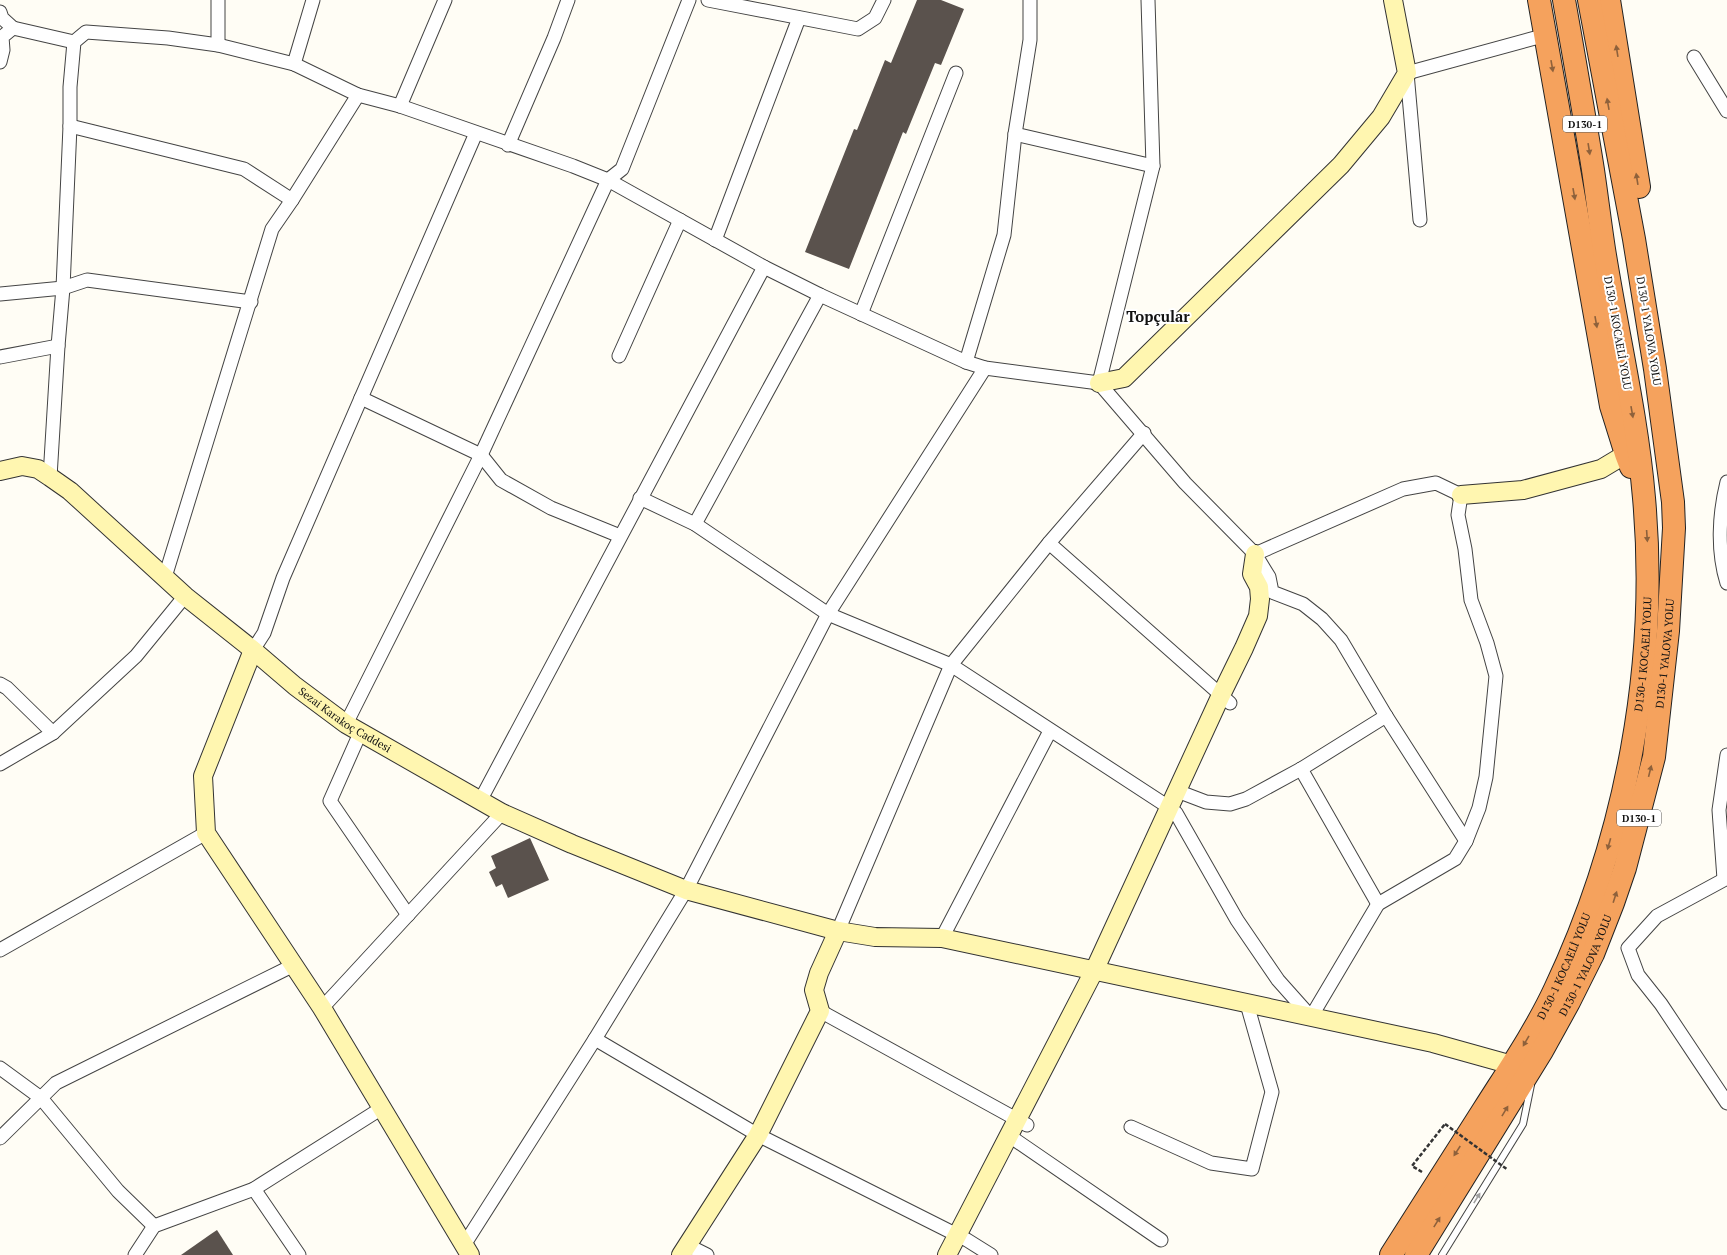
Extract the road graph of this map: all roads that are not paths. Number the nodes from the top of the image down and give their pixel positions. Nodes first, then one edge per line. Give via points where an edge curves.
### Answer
1 (218, 0) edge
2 (313, 0) edge
3 (445, 0) edge
4 (568, 0) edge
5 (689, 0) edge
6 (708, 0) edge
7 (884, 0) edge
8 (1030, 0) edge
9 (1148, 0) edge
10 (1393, 0) edge
11 (1539, 0) edge
12 (1564, 0) edge
13 (1589, 0) edge
14 (1609, 0) edge
15 (760, 5) edge
16 (0, 12) edge
17 (799, 18) junction
18 (13, 28) junction
19 (1546, 35) junction
20 (74, 42) junction
21 (218, 45) junction
22 (1694, 57) dead end
23 (0, 62) edge
24 (294, 64) junction
25 (956, 73) dead end
26 (1407, 73) junction
27 (358, 95) junction
28 (400, 106) junction
29 (1727, 111) edge
30 (70, 126) junction
31 (476, 133) junction
32 (1015, 134) junction
33 (508, 144) junction
34 (1153, 166) junction
35 (608, 180) junction
36 (292, 200) junction
37 (680, 220) junction
38 (1420, 220) dead end
39 (716, 240) junction
40 (764, 267) junction
41 (63, 288) junction
42 (0, 294) edge
43 (820, 295) junction
44 (251, 302) junction
45 (861, 314) junction
46 (1649, 329) junction
47 (58, 346) junction
48 (619, 356) dead end
49 (0, 357) edge
50 (966, 362) junction
51 (985, 368) junction
52 (1099, 383) junction
53 (361, 398) junction
54 (1144, 433) junction
55 (1626, 454) junction
56 (481, 455) junction
57 (0, 471) edge
58 (50, 477) junction
59 (1727, 482) edge
60 (1461, 495) junction
61 (1644, 497) junction
62 (640, 498) junction
63 (695, 524) junction
64 (620, 536) junction
65 (1049, 543) junction
66 (1255, 554) junction
67 (165, 577) junction
68 (1727, 583) edge
69 (1272, 592) junction
70 (185, 596) junction
71 (828, 614) junction
72 (253, 650) junction
73 (951, 665) junction
74 (0, 684) edge
75 (1225, 699) junction
76 (1386, 716) junction
77 (353, 728) junction
78 (1050, 731) junction
79 (53, 733) junction
80 (1727, 755) edge
81 (0, 764) edge
82 (1301, 769) junction
83 (1185, 794) junction
84 (480, 802) junction
85 (1173, 810) junction
86 (502, 813) junction
87 (206, 833) junction
88 (1466, 841) junction
89 (1725, 879) edge
90 (686, 890) junction
91 (1378, 904) junction
92 (408, 915) junction
93 (838, 931) junction
94 (942, 938) junction
95 (0, 950) edge
96 (294, 965) junction
97 (1098, 971) junction
98 (1247, 1004) junction
99 (322, 1008) junction
100 (820, 1011) junction
101 (1311, 1017) junction
102 (595, 1039) junction
103 (1535, 1062) junction
104 (1512, 1065) junction
105 (0, 1068) edge
106 (41, 1098) junction
107 (1727, 1103) edge
108 (382, 1108) junction
109 (1022, 1122) junction
110 (1132, 1127) dead end
111 (758, 1135) junction
112 (0, 1138) edge
113 (1013, 1139) junction
114 (254, 1189) junction
115 (154, 1226) junction
116 (1161, 1240) dead end
117 (961, 1243) edge
118 (467, 1250) edge
119 (684, 1250) edge
120 (135, 1255) edge
121 (299, 1255) edge
122 (707, 1255) edge
123 (947, 1255) edge
124 (991, 1255) edge
125 (1391, 1255) edge
126 (1416, 1255) edge
127 (1442, 1255) edge

1 - 21 street
2 - 24 street
3 - 28 street
4 - 33 street
5 - 35 street via 622,169
6 - 15 street
7 - 17 street via 875,18 858,29
8 - 32 street via 1030,40
9 - 34 street
10 - 26 street
11 - 19 highway
12 -> 61 highway, D130-1 KOCAELİ YOLU / D130-1
46 -> 13 highway, D130-1 YALOVA YOLU / D130-1
46 -> 14 highway via 1649,255
15 - 17 street
16 - 18 street via 2,18
17 - 39 street
18 - 20 street
18 - 23 street via 2,37 3,50
19 - 26 street
19 -> 55 highway via 1611,406
20 - 21 street via 86,32 168,38
20 - 30 street
21 - 24 street
22 - 29 street
24 - 27 street
25 - 45 street
26 - 38 street
26 - 52 street via 1382,117 1341,165 1124,378
27 - 28 street
27 - 36 street
28 - 31 street
30 - 36 street via 244,169
30 - 41 street
31 - 33 street
31 - 53 street
32 - 34 street
32 - 50 street via 1004,235
33 - 35 street
34 - 52 street
35 - 37 street
35 - 56 street
36 - 44 street via 272,228
37 - 39 street
37 - 48 street
39 - 40 street
40 - 43 street
40 - 62 street
41 - 42 street
41 - 44 street via 87,280
41 - 47 street
43 - 45 street
43 - 63 street
44 - 67 street
45 - 50 street
103 -> 46 highway, D130-1 YALOVA YOLU / D130-1 via 1570,1002 1613,903 1654,756 1668,631 1674,528 1673,502
47 - 49 street
47 - 58 street
50 - 51 street
51 - 52 street
51 - 71 street
52 - 54 street
53 - 56 street
53 - 72 street via 283,578 264,633
54 - 65 street
54 - 66 street via 1185,483
55 - 60 street via 1601,469 1523,490
55 - 61 highway
56 - 64 street via 501,480 551,508
56 - 77 street
57 - 58 street, Sezai Karakoç Caddesi via 22,466 38,469
58 - 67 street, Sezai Karakoç Caddesi via 70,491
59 - 68 street via 1721,504 1723,568
60 - 66 street via 1436,483 1403,489
60 - 88 street via 1458,515 1471,600 1496,676 1486,777 1479,808
61 -> 104 highway, D130-1 KOCAELİ YOLU / D130-1 via 1648,590 1642,687 1623,796 1593,898 1554,990
62 - 63 street
62 - 64 street
63 - 71 street
64 - 84 street
65 - 73 street
65 - 75 street
66 - 69 street via 1269,577
66 - 75 street via 1252,574 1259,587 1258,616
67 - 70 street, Sezai Karakoç Caddesi
69 - 75 street via 1269,616
69 - 76 street via 1304,604 1322,619 1341,640
70 - 72 street, Sezai Karakoç Caddesi
70 - 79 street via 136,656
71 - 73 street
71 - 90 street
72 - 77 street, Sezai Karakoç Caddesi via 295,686
72 - 87 street via 203,776
73 - 78 street
73 - 93 street
74 - 79 street
75 - 83 street
75 - 85 street
76 - 82 street
76 - 88 street
77 - 84 street, Sezai Karakoç Caddesi
77 - 92 street via 330,800
78 - 85 street
78 - 94 street
79 - 81 street
80 - 89 street via 1719,810
82 - 83 street via 1246,799 1230,804 1206,802
82 - 91 street
83 - 85 street
84 - 86 street, Sezai Karakoç Caddesi
85 - 97 street
85 - 101 street via 1237,920 1278,980
86 - 90 street, Sezai Karakoç Caddesi
86 - 92 street
87 - 95 street
87 - 96 street
88 - 91 street via 1455,860
89 - 107 street via 1657,916 1628,948 1638,975 1661,1004
90 - 93 street, Sezai Karakoç Caddesi
90 - 102 street
91 - 101 street
92 - 99 street
93 - 94 street, Sezai Karakoç Caddesi via 875,937
93 - 100 street via 819,972 814,990
94 - 97 street, Sezai Karakoç Caddesi
96 - 99 street
96 - 106 street via 56,1083
97 - 98 street, Sezai Karakoç Caddesi
97 - 109 street
98 - 101 street, Sezai Karakoç Caddesi
98 - 110 street via 1272,1092 1252,1169 1211,1163
99 - 108 street
100 - 109 street
100 - 111 street
101 - 104 street, Sezai Karakoç Caddesi via 1433,1043
102 - 111 street
102 - 118 street
126 -> 103 highway, D130-1 YALOVA YOLU / D130-1
127 -> 103 lane via 1523,1124
104 -> 125 highway, D130-1 KOCAELİ YOLU / D130-1
105 - 106 street
106 - 112 street
106 - 115 street via 118,1191
108 - 114 street
108 - 118 street
109 - 113 street
111 - 117 street
111 - 119 street
113 - 116 street
113 - 117 street
114 - 115 street
114 - 121 street
115 - 120 street
117 - 123 street
117 - 124 street
119 - 122 street

